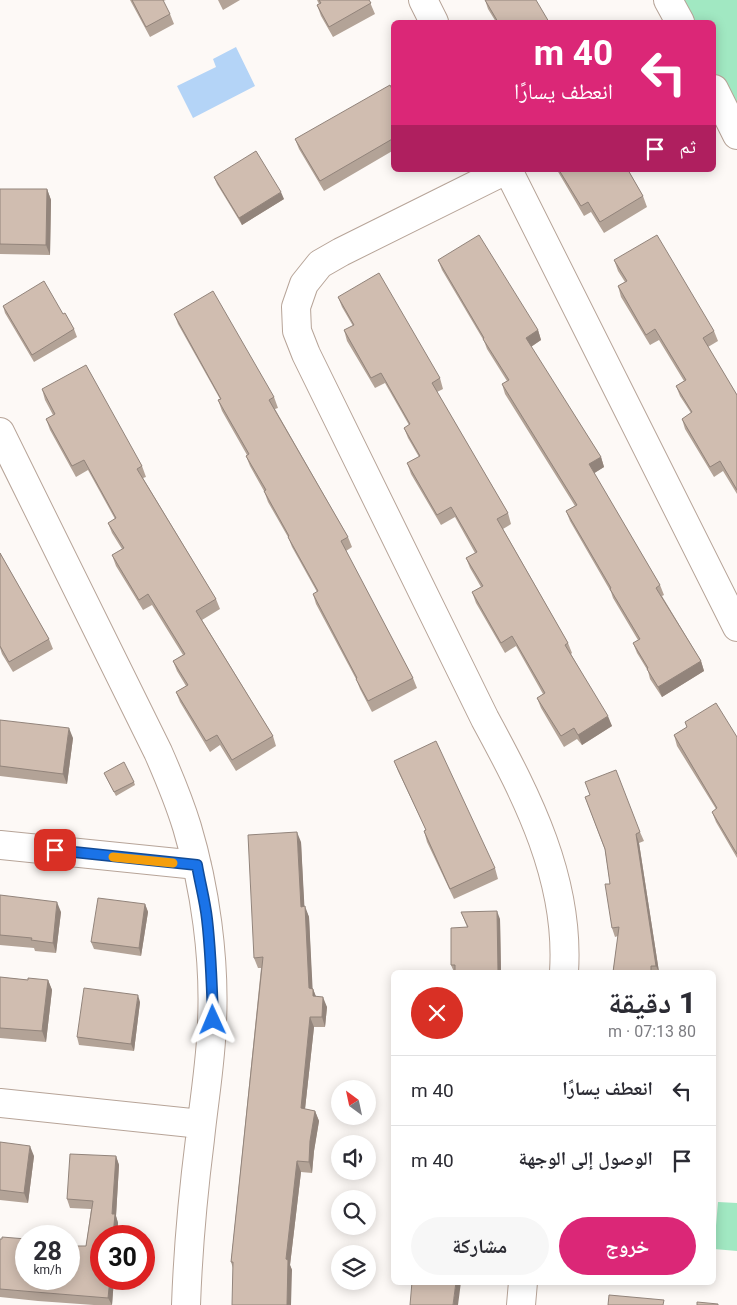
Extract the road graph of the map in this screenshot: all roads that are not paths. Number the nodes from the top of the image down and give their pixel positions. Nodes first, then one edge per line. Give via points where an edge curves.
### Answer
1 (423, 0) edge
2 (668, 0) edge
3 (433, 20) edge
4 (679, 20) edge
5 (716, 93) edge
6 (737, 135) edge
7 (503, 172) edge
8 (508, 172) edge
9 (0, 432) edge
10 (737, 627) edge
11 (0, 845) edge
12 (197, 865) junction
13 (564, 970) edge
14 (0, 1103) edge
15 (201, 1124) junction
16 (523, 1285) edge
17 (186, 1305) edge
18 (521, 1305) edge

1 - 3 street
2 - 4 street
5 - 6 street
7 - 13 street via 320,264 304,284 296,307 297,331 539,828 552,865 561,912
8 - 10 street
9 - 12 street via 158,752 174,789
11 - 12 street
12 - 15 street via 212,968 213,1020
14 - 15 street
15 - 17 street
16 - 18 street

